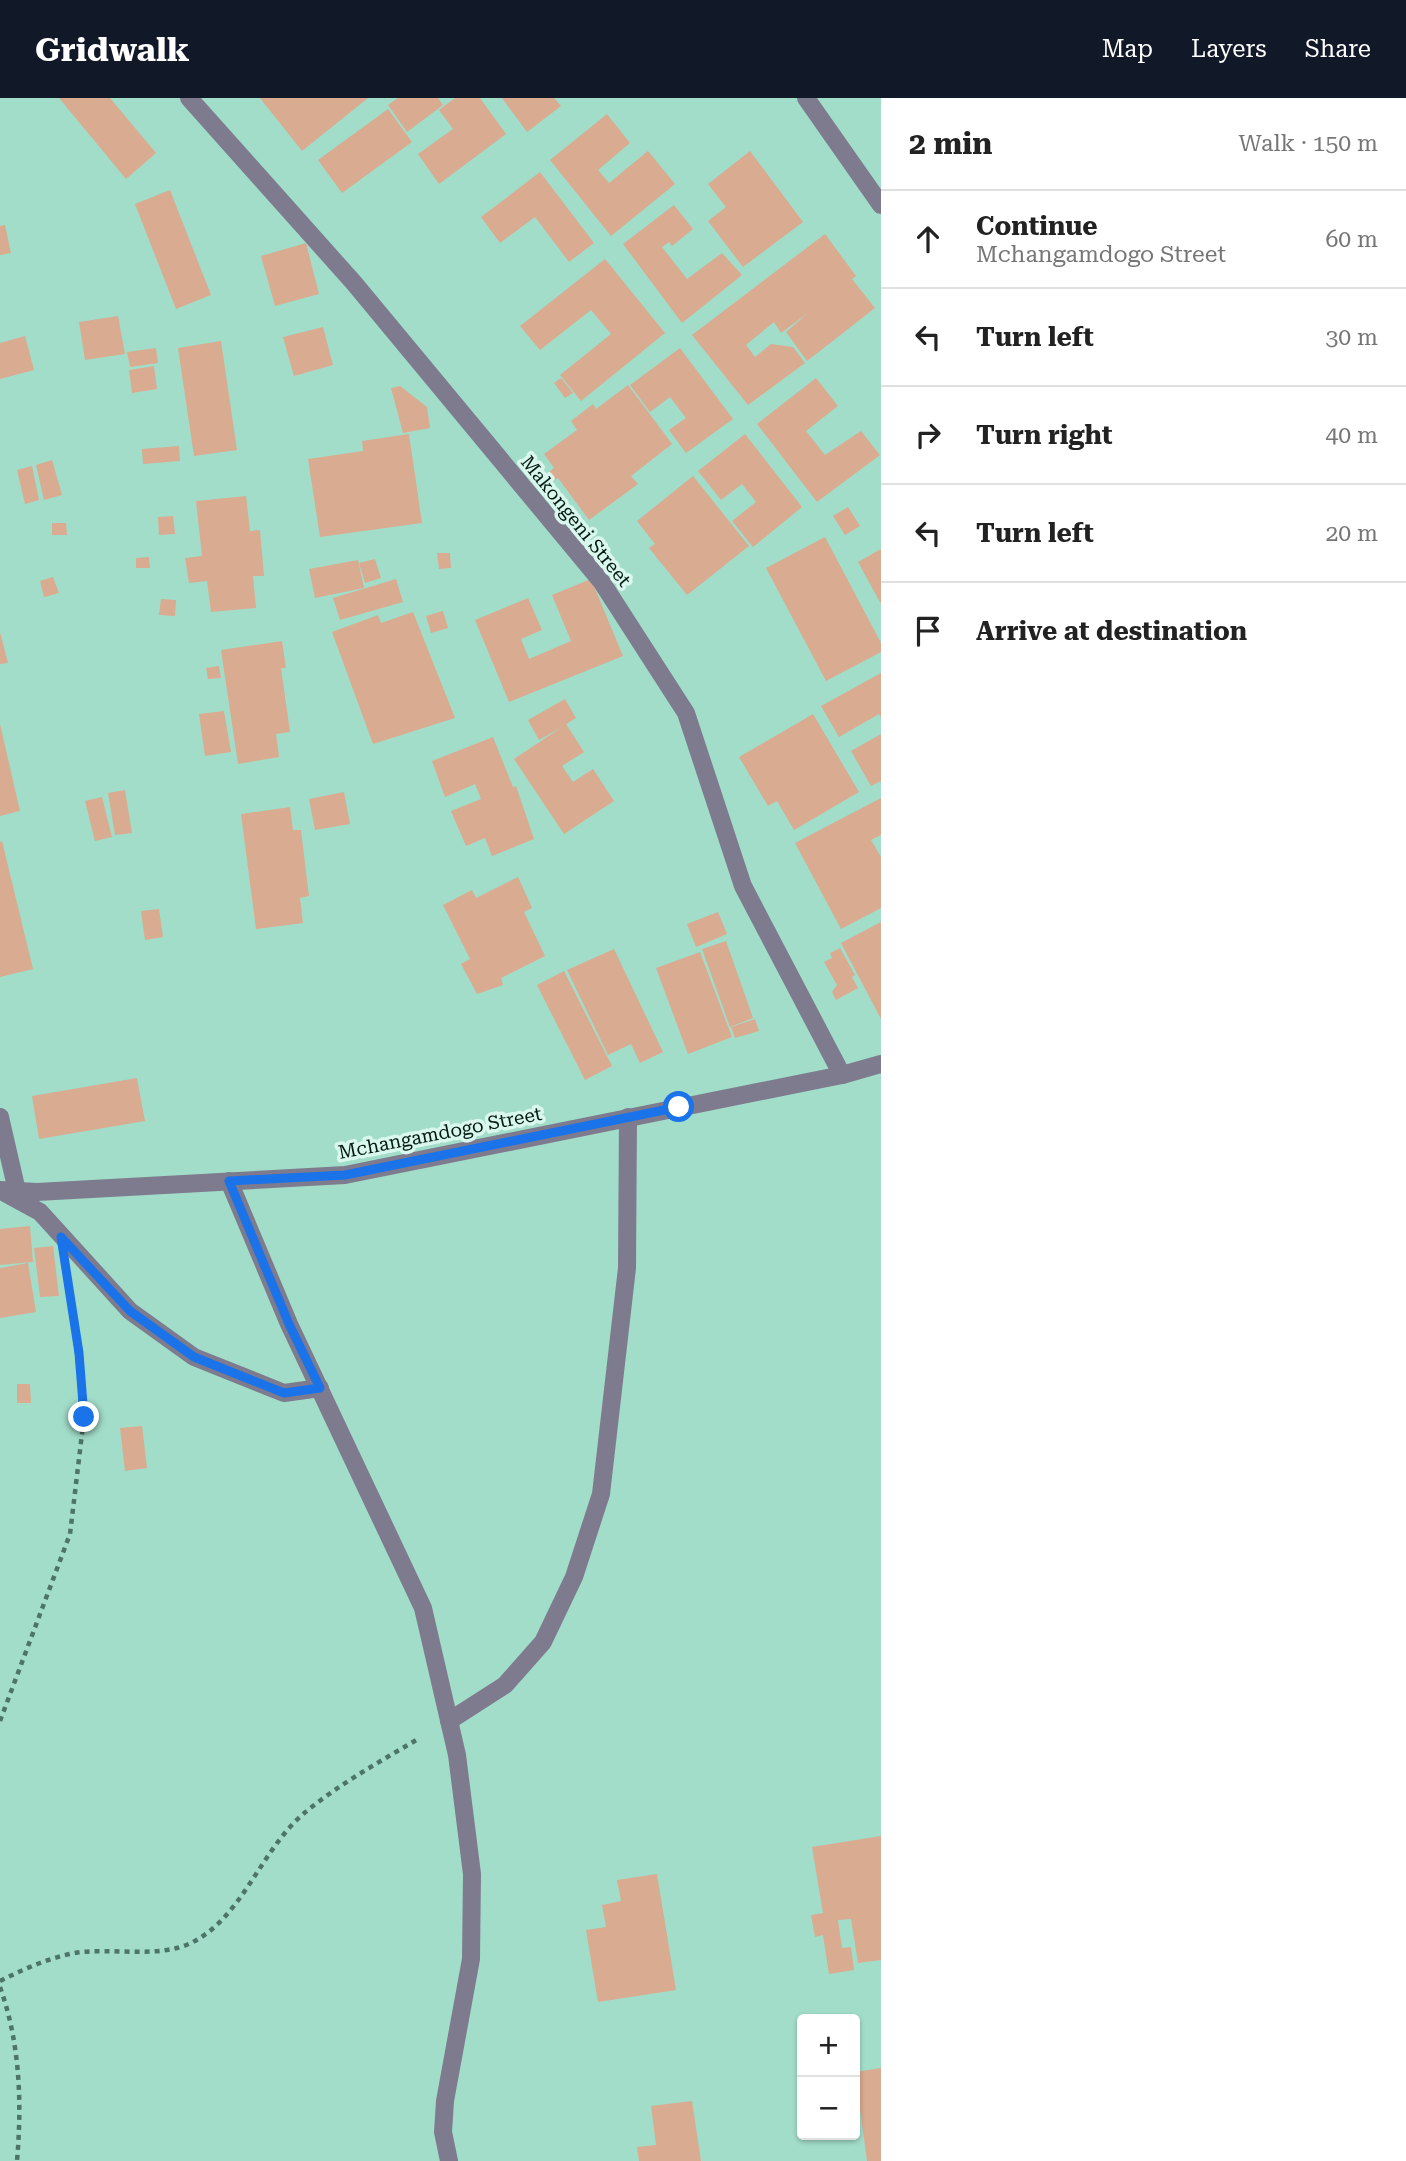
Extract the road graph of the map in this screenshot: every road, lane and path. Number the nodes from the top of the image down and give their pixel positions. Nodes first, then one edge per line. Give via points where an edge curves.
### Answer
1 (189, 98) edge
2 (806, 98) edge
3 (881, 205) edge
4 (881, 1063) edge
5 (842, 1075) junction
6 (0, 1117) edge
7 (628, 1117) junction
8 (229, 1181) junction
9 (8, 1190) edge
10 (61, 1237) junction
11 (320, 1388) junction
12 (0, 1721) edge
13 (449, 1721) junction
14 (0, 1981) edge
15 (0, 1987) edge
16 (17, 2161) edge
17 (449, 2161) edge

1 - 5 street, Makongeni Street via 354,283 601,581 687,713 743,886
2 - 3 street
4 - 5 street, Mchangamdogo Street
5 - 7 street, Mchangamdogo Street
6 - 9 street
7 - 8 street, Mchangamdogo Street via 345,1175
7 - 13 street via 627,1268 601,1494 573,1577 543,1642 505,1685
8 - 9 street, Mchangamdogo Street
8 - 11 street
9 - 10 street via 40,1212
10 - 11 street via 130,1311 194,1357 284,1393
10 - 12 path via 84,1417 70,1534
11 - 13 street via 423,1608
13 - 14 path via 301,1816 219,1923 189,1944 142,1952 76,1953 43,1961
13 - 17 street via 472,1874 471,1959 445,2101 443,2132
15 - 16 path via 11,2019 21,2108

